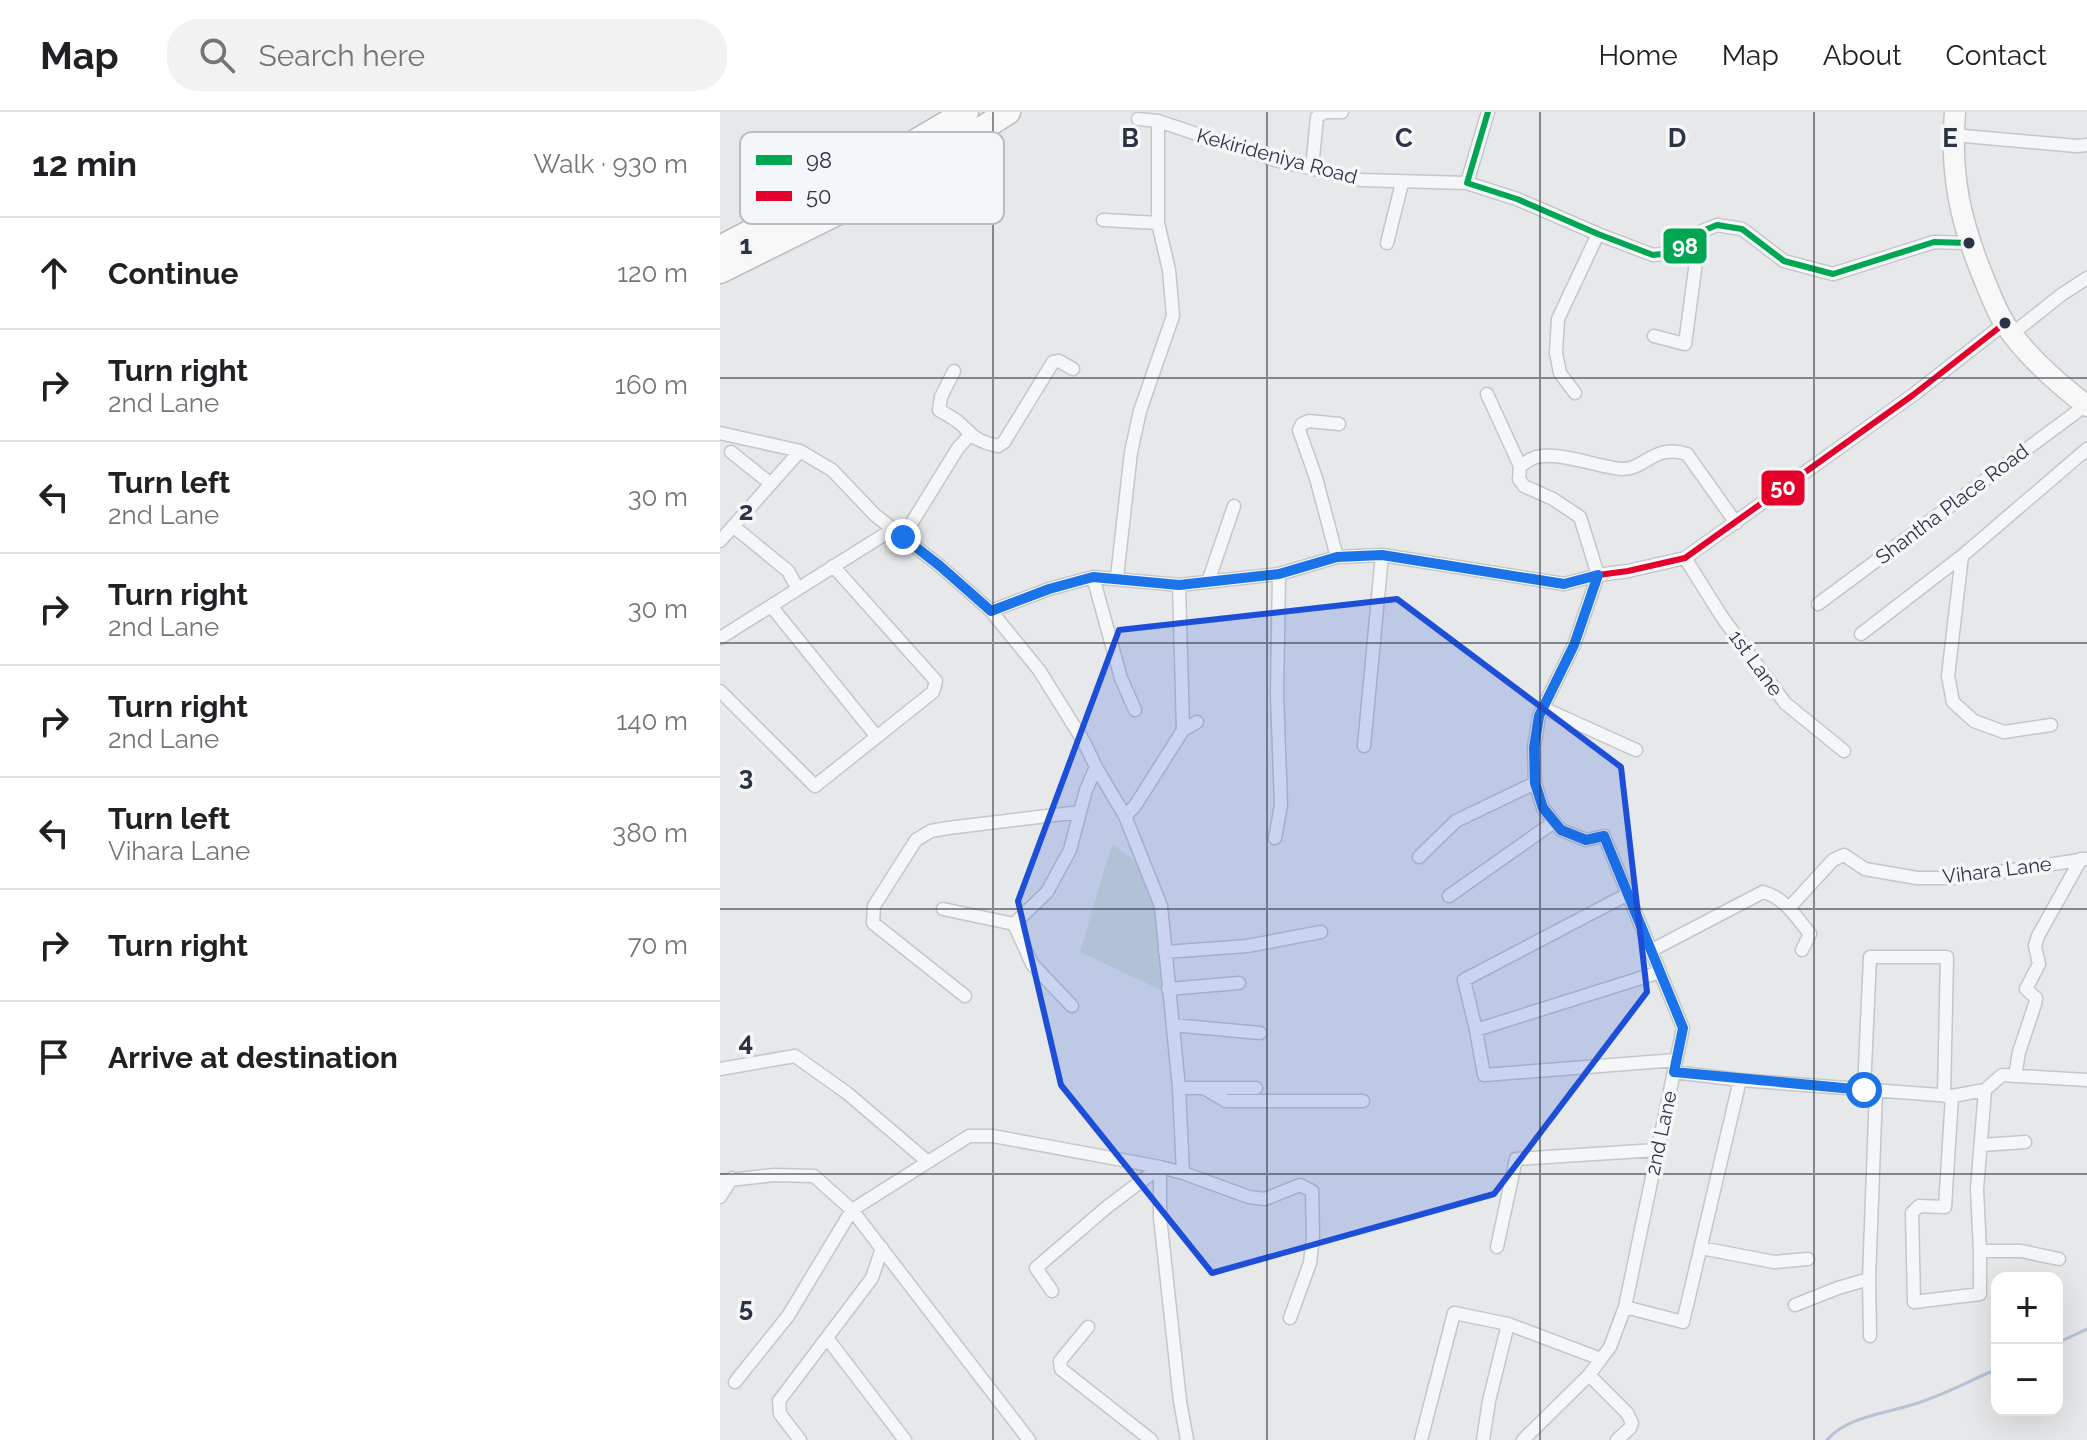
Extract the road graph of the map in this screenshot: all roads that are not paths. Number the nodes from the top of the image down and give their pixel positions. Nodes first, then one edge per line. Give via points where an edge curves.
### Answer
1 (966, 112) edge
2 (1008, 112) edge
3 (1342, 112) edge
4 (1488, 112) edge
5 (1955, 112) edge
6 (1138, 119) dead end
7 (1158, 121) junction
8 (932, 132) edge
9 (977, 132) edge
10 (1953, 135) junction
11 (2087, 145) edge
12 (1312, 168) junction
13 (1402, 183) junction
14 (1467, 183) junction
15 (1103, 220) dead end
16 (1158, 223) junction
17 (766, 224) edge
18 (815, 224) edge
19 (1700, 232) junction
20 (1598, 234) junction
21 (1387, 243) dead end
22 (1969, 243) junction
23 (720, 248) edge
24 (720, 271) edge
25 (2087, 278) edge
26 (2008, 328) junction
27 (1654, 336) dead end
28 (1073, 369) dead end
29 (954, 371) dead end
30 (1575, 393) dead end
31 (1487, 394) dead end
32 (2086, 405) edge
33 (1339, 424) dead end
34 (720, 433) edge
35 (970, 435) junction
36 (2087, 449) edge
37 (800, 451) junction
38 (731, 452) dead end
39 (1520, 466) junction
40 (771, 484) junction
41 (1234, 506) dead end
42 (1736, 523) junction
43 (733, 526) junction
44 (898, 533) junction
45 (720, 541) edge
46 (1382, 555) junction
47 (1962, 556) junction
48 (1337, 557) junction
49 (1685, 558) junction
50 (833, 566) junction
51 (1279, 574) junction
52 (1598, 575) junction
53 (1093, 577) junction
54 (1117, 577) junction
55 (1208, 582) junction
56 (1179, 585) junction
57 (798, 589) junction
58 (1818, 604) dead end
59 (771, 606) junction
60 (991, 611) junction
61 (1861, 634) dead end
62 (720, 638) edge
63 (720, 691) edge
64 (1543, 708) junction
65 (1135, 710) dead end
66 (1197, 722) dead end
67 (2051, 725) dead end
68 (1183, 730) junction
69 (877, 737) junction
70 (1364, 746) dead end
71 (1636, 750) dead end
72 (1844, 751) dead end
73 (1096, 767) junction
74 (1535, 783) junction
75 (1080, 812) junction
76 (1125, 816) junction
77 (1554, 822) junction
78 (1275, 838) dead end
79 (1419, 857) dead end
80 (2084, 859) edge
81 (1628, 894) junction
82 (1449, 896) dead end
83 (1789, 908) junction
84 (943, 909) dead end
85 (1014, 924) junction
86 (1321, 932) dead end
87 (1652, 950) junction
88 (1802, 950) dead end
89 (1165, 952) junction
90 (1660, 972) junction
91 (1239, 983) dead end
92 (1168, 989) junction
93 (965, 996) dead end
94 (1072, 1006) dead end
95 (1173, 1025) junction
96 (1476, 1030) junction
97 (1260, 1033) dead end
98 (1675, 1066) junction
99 (720, 1069) edge
100 (2015, 1076) junction
101 (1740, 1080) junction
102 (2087, 1080) edge
103 (1179, 1088) junction
104 (1204, 1088) junction
105 (1256, 1088) dead end
106 (1870, 1090) junction
107 (1985, 1090) junction
108 (1948, 1096) junction
109 (1363, 1101) dead end
110 (2025, 1142) dead end
111 (1982, 1145) junction
112 (1657, 1150) junction
113 (928, 1162) junction
114 (1160, 1167) junction
115 (1183, 1173) junction
116 (726, 1180) edge
117 (720, 1197) edge
118 (852, 1210) junction
119 (1497, 1247) dead end
120 (882, 1248) junction
121 (1701, 1248) junction
122 (1980, 1251) junction
123 (1808, 1259) dead end
124 (2059, 1259) dead end
125 (1869, 1279) junction
126 (1052, 1291) dead end
127 (1795, 1305) dead end
128 (1625, 1307) junction
129 (1290, 1318) dead end
130 (1508, 1324) junction
131 (1088, 1327) dead end
132 (1870, 1336) dead end
133 (827, 1338) junction
134 (1601, 1359) junction
135 (1589, 1375) junction
136 (735, 1382) dead end
137 (800, 1440) edge
138 (905, 1440) edge
139 (1029, 1440) edge
140 (1151, 1440) edge
141 (1187, 1440) edge
142 (1421, 1440) edge
143 (1483, 1440) edge
144 (1523, 1440) edge
145 (1617, 1440) edge

1 - 8 highway
2 - 9 highway
3 - 12 street via 1317,117
4 - 14 street
5 - 10 main road
6 - 7 street, Kekirideniya Road
7 - 12 street, Kekirideniya Road
7 - 16 street
10 - 11 street
10 - 22 main road via 1959,208
12 - 13 street, Kekirideniya Road
13 - 14 street, Kekirideniya Road
13 - 21 street
14 - 20 street, Kekirideniya Road
15 - 16 street
16 - 54 street via 1173,316 1131,452
17 - 23 highway
18 - 24 highway
19 - 20 street, Kekirideniya Road via 1679,252 1653,255
19 - 22 street, Kekirideniya Road via 1717,225 1742,229 1784,261 1833,274 1934,242
19 - 27 street via 1685,344
20 - 30 street via 1558,319 1560,373
22 - 26 main road
25 - 26 street
26 - 32 main road via 2051,377
26 - 42 street
28 - 35 street via 1053,362 998,446
29 - 35 street via 939,410
31 - 39 street
32 - 58 street, Shantha Place Road
33 - 48 street via 1309,421 1299,430
34 - 37 street
35 - 44 street
36 - 47 street
37 - 40 street
37 - 44 street via 832,470
38 - 40 street
39 - 42 street via 1546,455 1626,470 1660,453 1677,451 1687,454
39 - 52 street via 1524,486 1580,517
40 - 43 street
41 - 55 street
42 - 49 street
43 - 45 street
43 - 57 street via 788,571
44 - 50 street
44 - 60 street
46 - 48 street
46 - 52 street via 1564,584
46 - 70 street
47 - 61 street
47 - 67 street via 1948,676 1953,702 1974,721 2004,732
48 - 51 street
49 - 52 street
49 - 72 street, 1st Lane via 1785,703
50 - 57 street
50 - 69 street via 936,681 933,692
51 - 55 street
51 - 78 street via 1281,805
52 - 64 street via 1574,645
53 - 54 street
53 - 60 street
53 - 65 street
54 - 56 street
55 - 56 street
56 - 68 street
57 - 59 street
59 - 62 street
59 - 69 street
60 - 73 street via 1039,670
63 - 69 street via 815,786
64 - 71 street
64 - 74 street via 1534,748
66 - 68 street
68 - 76 street
73 - 75 street
73 - 76 street
74 - 77 street
74 - 79 street via 1456,821
75 - 85 street via 1070,850 1047,892
75 - 93 street via 931,831 916,840 874,906 873,923
76 - 89 street via 1161,906
77 - 81 street, 2nd Lane via 1586,840 1604,836
77 - 82 street
80 - 83 street, Vihara Lane via 1958,878 1917,878 1865,869 1844,855 1833,860
80 - 100 street via 2038,936 2039,964 2026,989 2036,998
81 - 87 street, 2nd Lane
81 - 96 street via 1464,980
83 - 87 street via 1763,892
83 - 88 street via 1810,934
84 - 85 street
85 - 94 street via 1032,964
86 - 89 street via 1247,946
87 - 90 street, 2nd Lane
89 - 92 street
90 - 96 street
90 - 98 street, 2nd Lane via 1683,1028
91 - 92 street
92 - 95 street
95 - 97 street
95 - 103 street
96 - 98 street via 1484,1075
98 - 101 street
98 - 112 street, 2nd Lane
99 - 113 street via 795,1056
100 - 102 street
100 - 107 street via 2002,1075
101 - 106 street
101 - 121 street
103 - 104 street
103 - 115 street
104 - 105 street
104 - 109 street via 1226,1101
106 - 108 street
106 - 108 street via 1870,957 1947,957
106 - 125 street
107 - 108 street
107 - 111 street
108 - 122 street via 1945,1207 1919,1206 1912,1213 1914,1302 1980,1294
110 - 111 street
111 - 122 street via 1977,1189
112 - 119 street via 1516,1159
112 - 128 street, 2nd Lane
113 - 114 street via 969,1136 993,1136
113 - 118 street
114 - 115 street
114 - 126 street via 1036,1268
114 - 141 street via 1160,1217
115 - 129 street via 1249,1197 1265,1199 1300,1185 1312,1191 1310,1263
116 - 117 street
116 - 118 street via 814,1176
118 - 120 street
118 - 136 street via 788,1316
120 - 133 street via 872,1278
120 - 139 street
121 - 123 street via 1774,1262
121 - 128 street via 1683,1322
122 - 124 street via 2021,1251
125 - 127 street
125 - 132 street
128 - 134 street, 2nd Lane
130 - 134 street
130 - 142 street via 1454,1313
130 - 143 street
131 - 140 street via 1060,1361 1061,1369
133 - 137 street via 779,1401 780,1414
133 - 138 street
134 - 135 street, 2nd Lane
135 - 144 street, 2nd Lane
135 - 145 street via 1632,1423

